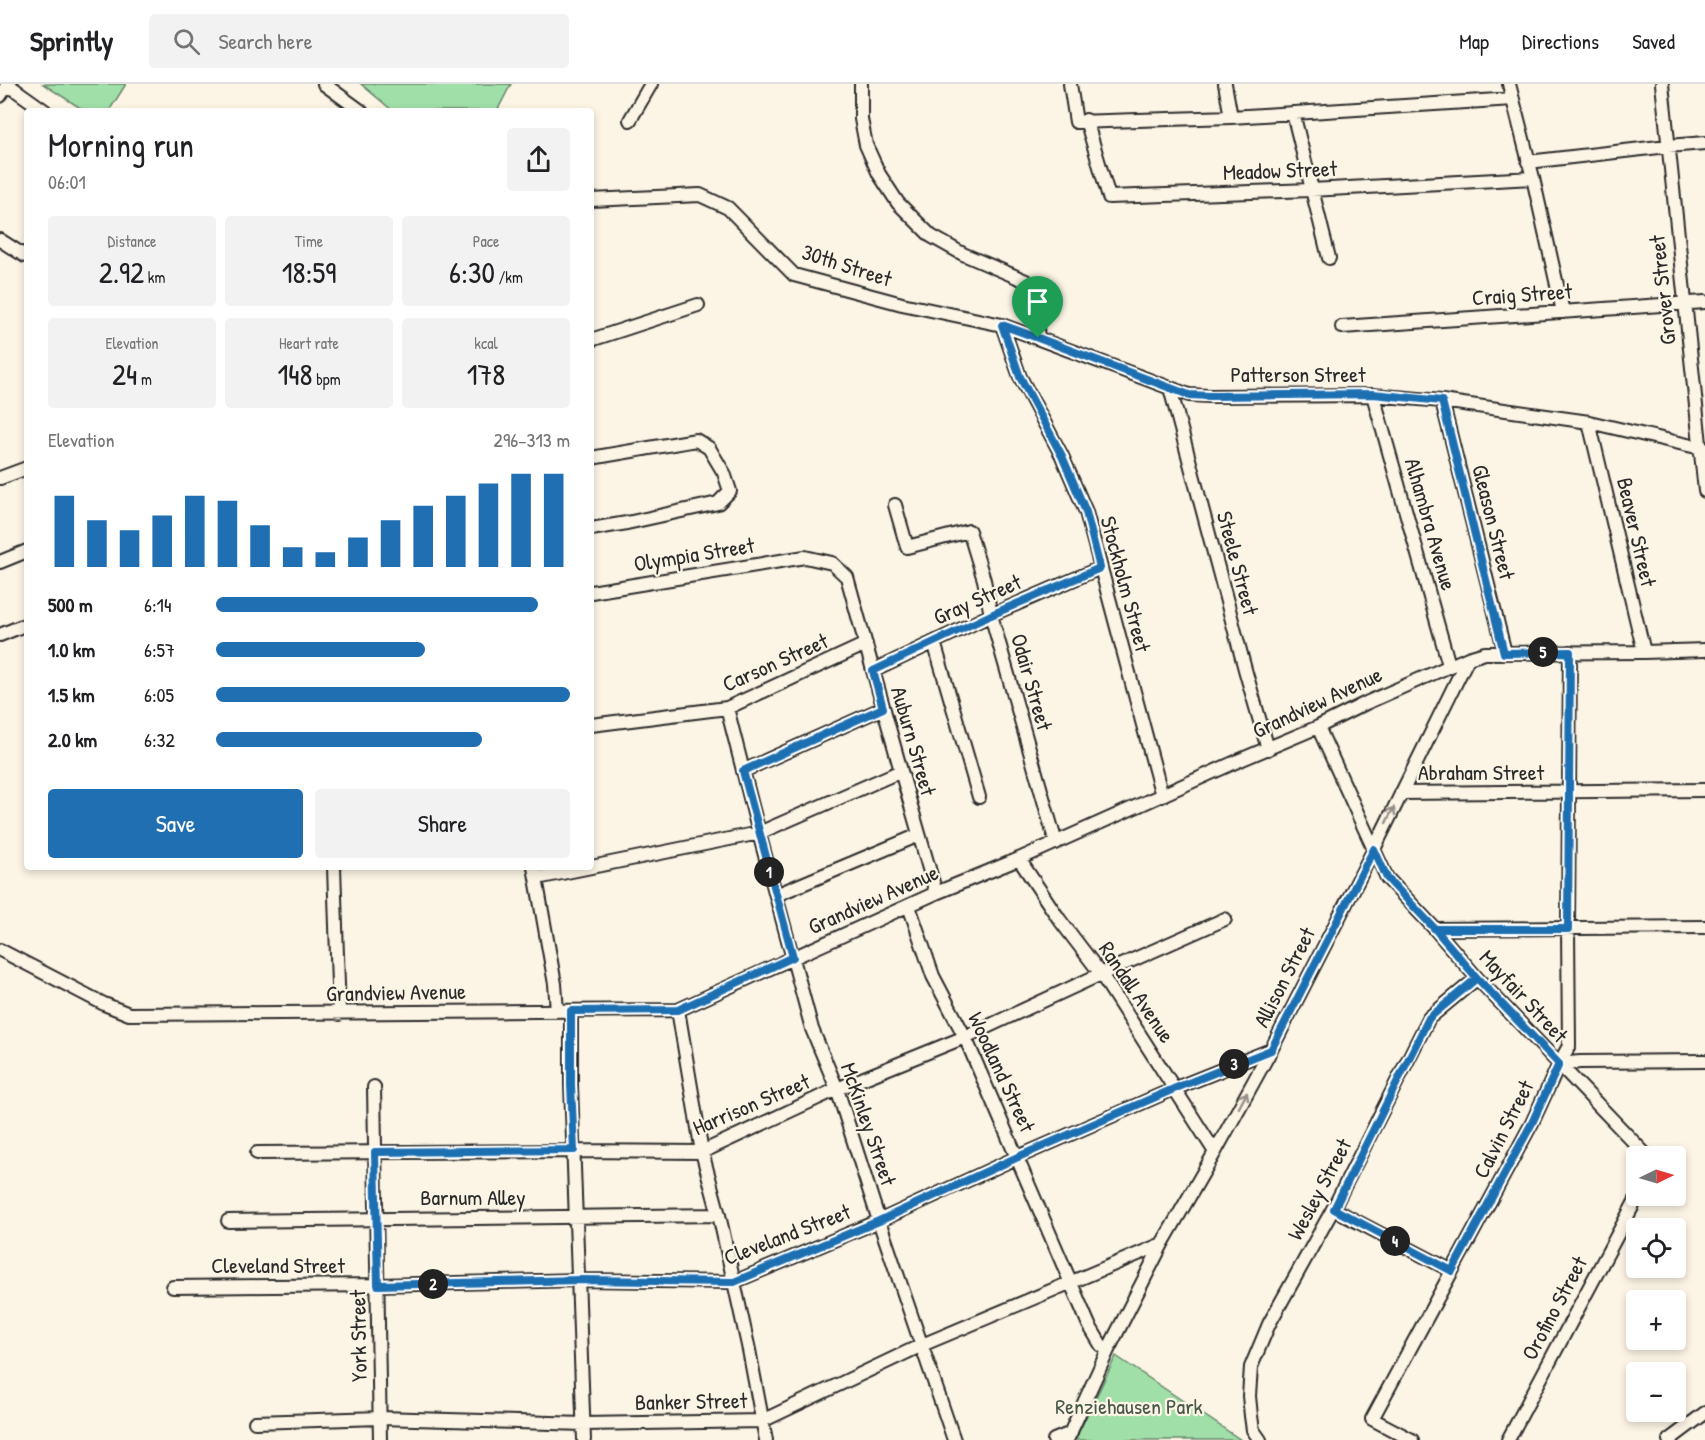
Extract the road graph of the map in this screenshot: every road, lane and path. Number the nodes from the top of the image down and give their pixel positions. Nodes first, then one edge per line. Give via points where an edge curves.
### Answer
1 (8, 84) edge
2 (324, 84) edge
3 (651, 84) edge
4 (861, 84) edge
5 (1070, 84) edge
6 (1225, 84) edge
7 (1509, 84) edge
8 (1662, 84) edge
9 (0, 96) edge
10 (1514, 99) junction
11 (41, 108) edge
12 (357, 108) edge
13 (1293, 113) junction
14 (1231, 117) junction
15 (630, 120) dead end
16 (1081, 121) junction
17 (1705, 143) edge
18 (1668, 146) junction
19 (1528, 162) junction
20 (1533, 178) junction
21 (1311, 190) junction
22 (594, 200) edge
23 (0, 240) edge
24 (24, 255) edge
25 (1329, 258) dead end
26 (1705, 302) edge
27 (902, 304) joint
28 (1685, 304) junction
29 (698, 305) dead end
30 (1563, 312) junction
31 (1002, 325) junction
32 (1342, 327) dead end
33 (1038, 338) junction
34 (594, 339) edge
35 (1170, 388) junction
36 (1373, 394) junction
37 (1442, 401) junction
38 (1589, 422) junction
39 (1703, 448) edge
40 (594, 457) edge
41 (24, 469) edge
42 (0, 478) edge
43 (1705, 490) edge
44 (895, 505) dead end
45 (594, 528) edge
46 (24, 552) edge
47 (805, 557) joint
48 (0, 562) edge
49 (1100, 568) junction
50 (594, 592) edge
51 (991, 615) junction
52 (24, 625) edge
53 (0, 635) edge
54 (934, 642) junction
55 (866, 644) junction
56 (1705, 650) edge
57 (1570, 652) junction
58 (1644, 652) junction
59 (1504, 653) junction
60 (1468, 658) junction
61 (1449, 665) junction
62 (873, 671) junction
63 (727, 708) junction
64 (883, 708) junction
65 (594, 725) edge
66 (1317, 727) junction
67 (1268, 749) junction
68 (743, 771) junction
69 (901, 771) junction
70 (1705, 790) edge
71 (1401, 793) junction
72 (1568, 793) junction
73 (979, 796) dead end
74 (1162, 796) junction
75 (759, 833) junction
76 (919, 835) junction
77 (1056, 843) junction
78 (1374, 849) junction
79 (1019, 859) junction
80 (594, 863) edge
81 (333, 870) edge
82 (553, 870) edge
83 (536, 873) edge
84 (936, 893) junction
85 (776, 895) junction
86 (909, 906) junction
87 (1225, 919) dead end
88 (1705, 927) edge
89 (1435, 929) junction
90 (1568, 929) junction
91 (6, 953) edge
92 (793, 957) junction
93 (0, 964) edge
94 (1101, 974) junction
95 (1477, 978) junction
96 (678, 1010) junction
97 (557, 1011) junction
98 (571, 1011) junction
99 (339, 1014) junction
100 (965, 1037) junction
101 (1271, 1050) junction
102 (1705, 1062) edge
103 (1559, 1064) junction
104 (374, 1087) dead end
105 (1176, 1088) junction
106 (837, 1089) junction
107 (1637, 1146) edge
108 (574, 1150) junction
109 (375, 1152) junction
110 (702, 1152) junction
111 (1215, 1152) junction
112 (257, 1153) dead end
113 (1018, 1157) junction
114 (1633, 1206) edge
115 (1334, 1209) junction
116 (719, 1215) junction
117 (576, 1218) junction
118 (377, 1219) junction
119 (228, 1221) dead end
120 (879, 1221) junction
121 (1162, 1244) junction
122 (1452, 1271) junction
123 (579, 1280) junction
124 (734, 1282) junction
125 (1070, 1282) junction
126 (378, 1285) junction
127 (173, 1287) dead end
128 (922, 1345) junction
129 (1108, 1350) junction
130 (1705, 1413) edge
131 (380, 1418) junction
132 (762, 1421) junction
133 (255, 1422) dead end
134 (584, 1424) junction
135 (1069, 1437) edge
136 (1675, 1438) edge
137 (380, 1440) edge
138 (584, 1440) edge
139 (766, 1440) edge
140 (954, 1440) edge
141 (1054, 1440) edge
142 (1260, 1440) edge
143 (1412, 1440) edge
144 (1508, 1440) edge

1 - 9 street
1 - 11 street
2 - 12 street
3 - 15 street
4 - 33 street via 866,145 898,203 931,237 1026,281 1035,306
5 - 16 street
6 - 14 street
7 - 10 street
8 - 18 street, Grover Street
10 - 13 street
10 - 19 street
13 - 14 street
13 - 21 street
14 - 16 street
16 - 21 street, Meadow Street via 1109,197
17 - 18 street
18 - 19 street
18 - 28 street, Grover Street
19 - 20 street
20 - 21 street, Meadow Street
20 - 30 street
21 - 25 street
22 - 27 street, 30th Street via 700,195 728,208 794,275
23 - 24 street
26 - 28 street, Craig Street
27 - 31 street, Patterson Street
28 - 30 street, Craig Street
28 - 39 street, Grover Street
29 - 34 street
30 - 32 street, Craig Street
31 - 33 street, Patterson Street
31 - 49 street, Stockholm Street via 1020,377 1062,456 1086,512
33 - 35 street, Patterson Street
35 - 36 street, Patterson Street via 1189,395 1210,396
35 - 67 street, Steele Street
36 - 37 street, Patterson Street
36 - 61 street, Alhambra Avenue
37 - 38 street, Patterson Street
37 - 59 street, Gleason Street
38 - 39 street, Patterson Street
38 - 58 street, Beaver Street
39 - 43 street, Grover Street
40 - 45 street via 696,440 709,448 730,491 718,503
41 - 42 street
44 - 51 street, Odair Street via 907,547 969,531
46 - 48 street
47 - 50 street, Olympia Street
47 - 55 street, Auburn Street via 832,563 847,577
49 - 51 street, Gray Street
49 - 74 street, Stockholm Street
51 - 54 street, Gray Street
51 - 77 street, Odair Street
52 - 53 street
54 - 62 street, Gray Street
54 - 73 street
55 - 62 street, Auburn Street
55 - 63 street, Carson Street
56 - 58 street, Grandview Avenue
57 - 58 street, Grandview Avenue
57 - 59 street, Grandview Avenue
57 - 72 street, Calvin Street
59 - 60 street, Grandview Avenue
60 - 61 street, Grandview Avenue
60 - 71 street, Allison Street
61 - 66 street, Grandview Avenue
62 - 64 street, Auburn Street
63 - 65 street, Carson Street
63 - 68 street, McKinley Street
64 - 68 street
64 - 69 street, Auburn Street
66 - 67 street, Grandview Avenue
66 - 78 street, Mayfair Street
67 - 74 street, Grandview Avenue
68 - 75 street, McKinley Street
69 - 75 street
69 - 76 street, Auburn Street
70 - 72 street, Abraham Street
71 - 72 street, Abraham Street
78 -> 71 street, Allison Street
72 - 90 street, Calvin Street
74 - 77 street, Grandview Avenue
75 - 80 street
75 - 85 street, McKinley Street
76 - 84 street, Auburn Street
76 - 85 street
77 - 79 street, Grandview Avenue
78 - 89 street, Mayfair Street via 1387,878
78 - 101 street, Allison Street
79 - 84 street, Grandview Avenue
79 - 94 street, Randall Avenue
81 - 99 street
82 - 83 street
83 - 97 street
84 - 86 street, Grandview Avenue
85 - 92 street, McKinley Street
86 - 92 street, Grandview Avenue
86 - 100 street, Woodland Street via 933,976
87 - 94 street, Harrison Street
88 - 90 street
89 - 90 street
89 - 95 street, Mayfair Street
90 - 103 street, Calvin Street via 1569,1046
91 - 93 street
91 - 99 street, Grandview Avenue via 129,1014
92 - 96 street, Grandview Avenue
92 - 106 street, McKinley Street via 812,1029
94 - 100 street, Harrison Street
94 - 105 street, Randall Avenue
95 - 103 street, Mayfair Street
95 - 115 street, Wesley Street via 1429,1018
96 - 98 street, Grandview Avenue
96 - 110 street
97 - 98 street, Grandview Avenue
97 - 99 street, Grandview Avenue
98 - 108 street
100 - 106 street, Harrison Street
100 - 113 street, Woodland Street
101 - 105 street, Cleveland Street
111 -> 101 street, Allison Street
102 - 103 street
103 - 107 street, Mayfair Street
103 - 122 street, Calvin Street via 1532,1123
104 - 109 street, York Street
105 - 111 street, Randall Avenue
105 - 113 street, Cleveland Street
106 - 110 street, Harrison Street
106 - 120 street, McKinley Street
108 - 109 street, Harrison Street
108 - 110 street, Harrison Street
108 - 117 street
109 - 112 street, Harrison Street
109 - 118 street, York Street
110 - 116 street
111 - 121 street, Allison Street
113 - 120 street, Cleveland Street
113 - 125 street, Woodland Street
114 - 144 street, Orofino Street
115 - 122 street
115 - 142 street, Wesley Street via 1269,1324 1251,1367 1251,1416 1253,1430
116 - 117 street, Barnum Alley
116 - 124 street
117 - 118 street, Barnum Alley
117 - 123 street
118 - 119 street, Barnum Alley
118 - 126 street, York Street
120 - 124 street, Cleveland Street
120 - 128 street, McKinley Street
121 - 125 street, Banker Street
121 - 129 street, Allison Street
122 - 143 street, Calvin Street via 1372,1419
123 - 124 street, Cleveland Street
123 - 126 street, Cleveland Street
123 - 134 street
124 - 132 street
125 - 128 street, Banker Street
125 - 129 street, Woodland Street via 1089,1325
126 - 127 street, Cleveland Street
126 - 131 street, York Street
128 - 132 street, Banker Street
128 - 140 street, McKinley Street
129 - 135 street, Allison Street
130 - 136 street
131 - 133 street, Banker Street
131 - 134 street, Banker Street
131 - 137 street, York Street
132 - 134 street, Banker Street
132 - 139 street
134 - 138 street
135 - 141 street

